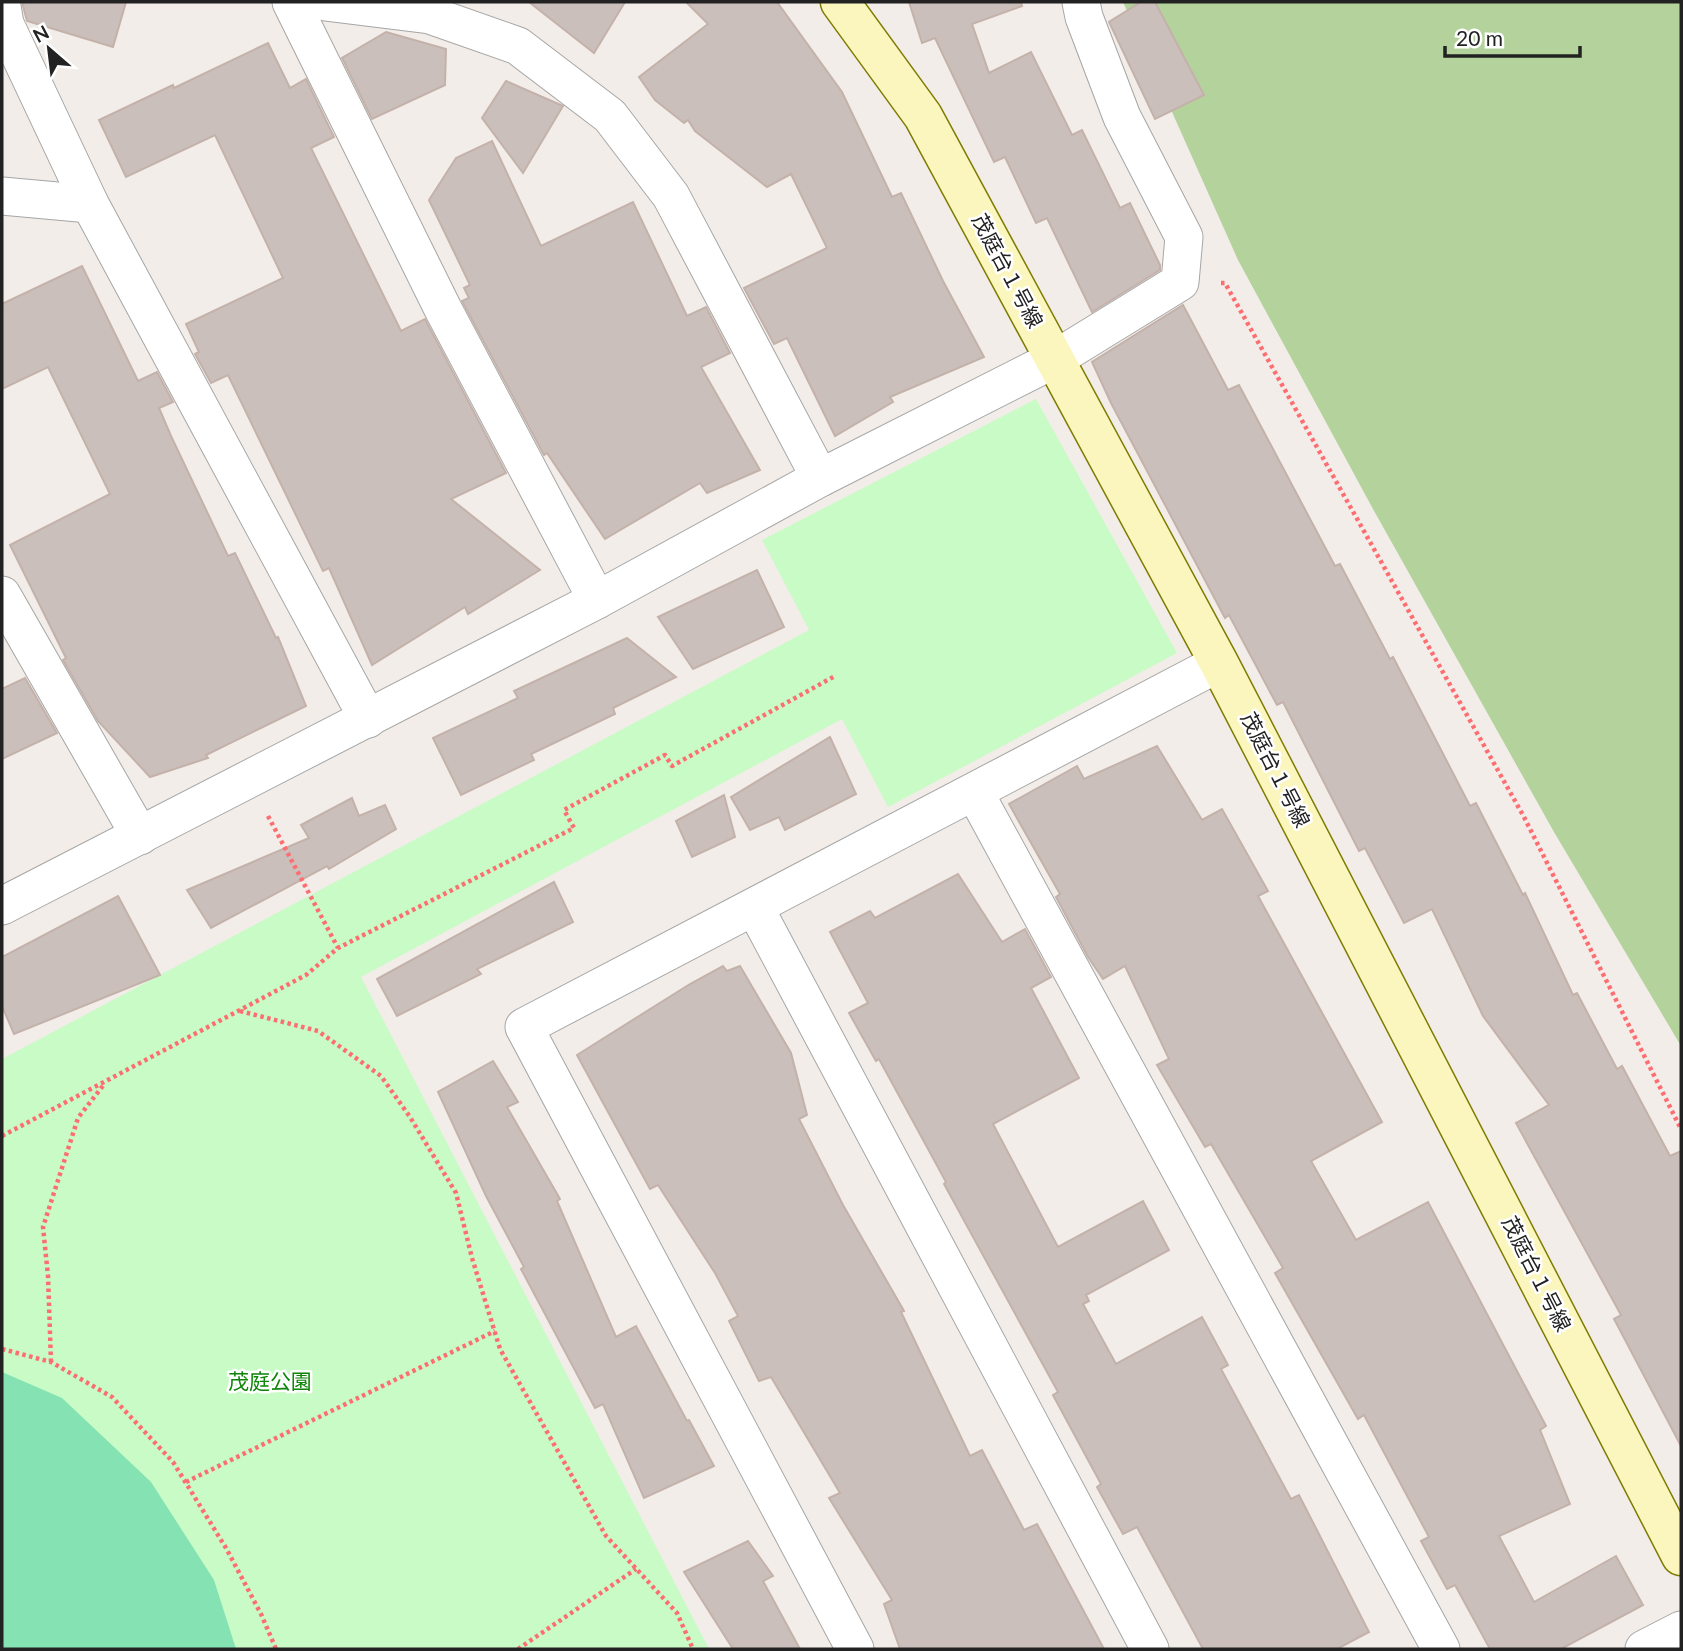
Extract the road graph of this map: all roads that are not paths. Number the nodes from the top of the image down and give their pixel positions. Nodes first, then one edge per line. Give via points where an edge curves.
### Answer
1 (291, 2) edge
2 (325, 2) edge
3 (840, 2) edge
4 (1081, 2) edge
5 (2, 6) edge
6 (2, 196) edge
7 (90, 204) junction
8 (1055, 359) junction
9 (820, 478) junction
10 (2, 595) edge
11 (597, 600) junction
12 (10, 631) edge
13 (1220, 663) junction
14 (368, 719) junction
15 (975, 793) junction
16 (140, 836) junction
17 (2, 906) edge
18 (755, 908) junction
19 (1681, 1556) edge
20 (1681, 1630) edge
21 (855, 1649) edge
22 (1150, 1649) edge
23 (1441, 1649) edge
24 (1644, 1649) edge

1 - 11 street via 443,309
2 - 9 street via 430,15 518,46 610,116 671,196
3 - 8 street, 茂庭台１号線 via 923,116
4 - 8 street via 1122,117 1184,237 1180,282
5 - 7 street via 5,24
6 - 7 street
7 - 14 street
8 - 9 street
8 - 13 street, 茂庭台１号線
9 - 11 street
10 - 12 street
11 - 14 street
12 - 16 street
13 - 15 street
13 - 19 street, 茂庭台１号線
14 - 16 street
15 - 18 street
15 - 23 street
16 - 17 street
18 - 21 street via 524,1027
18 - 22 street
20 - 24 street

